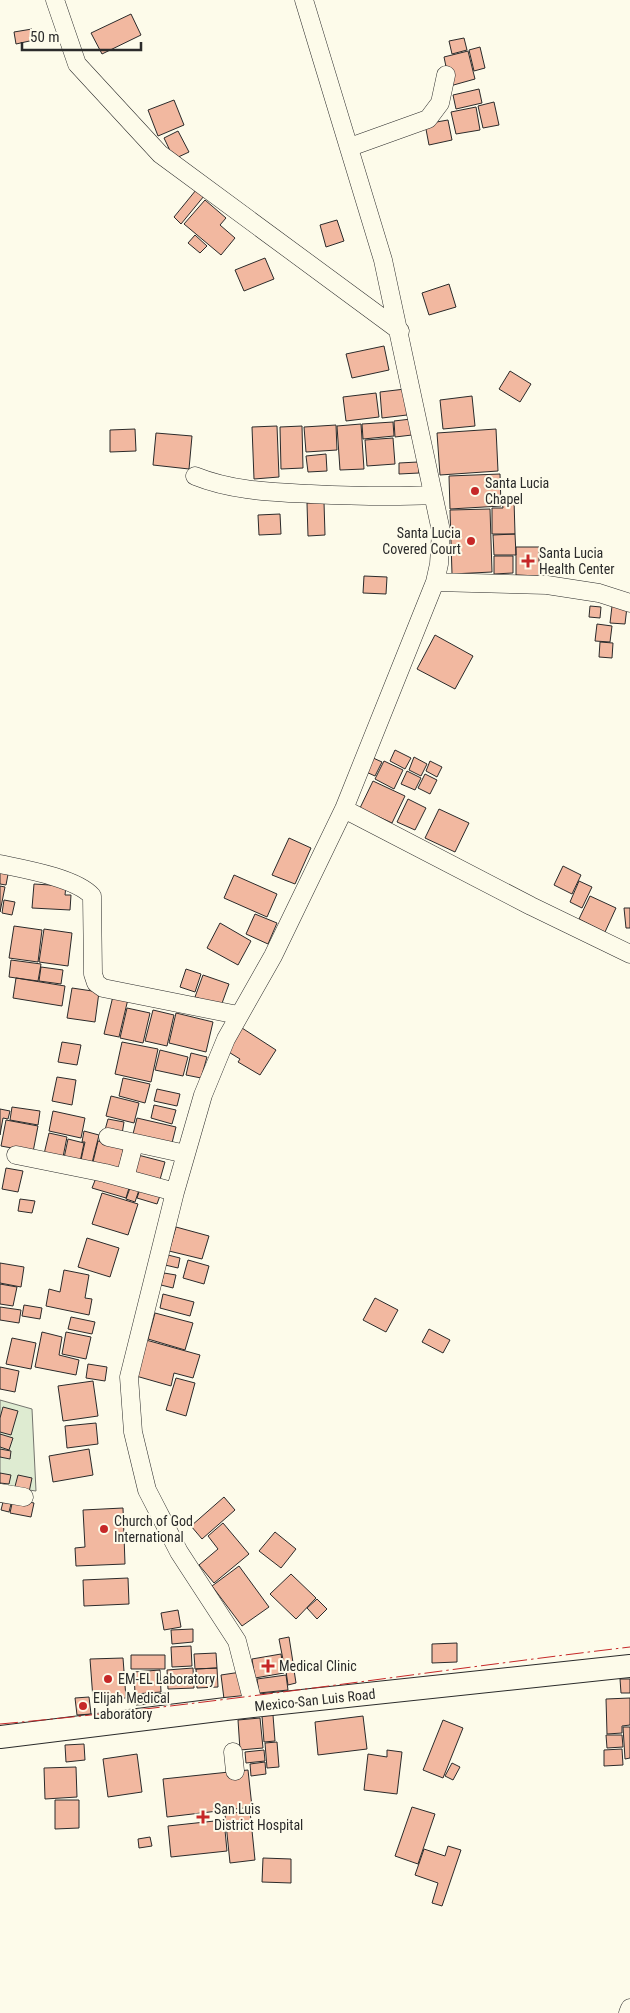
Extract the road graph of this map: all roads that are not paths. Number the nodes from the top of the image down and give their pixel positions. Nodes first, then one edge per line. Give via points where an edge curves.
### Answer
1 (55, 0) edge
2 (304, 0) edge
3 (446, 76) dead end
4 (350, 146) junction
5 (400, 331) junction
6 (194, 476) dead end
7 (433, 495) junction
8 (435, 582) junction
9 (630, 603) edge
10 (344, 809) junction
11 (0, 864) edge
12 (630, 954) edge
13 (238, 1015) junction
14 (108, 1137) dead end
15 (134, 1144) junction
16 (186, 1154) junction
17 (16, 1155) dead end
18 (125, 1178) junction
19 (175, 1192) junction
20 (0, 1492) edge
21 (24, 1497) dead end
22 (630, 1666) edge
23 (254, 1707) junction
24 (0, 1737) edge
25 (233, 1752) dead end
26 (235, 1771) dead end
27 (630, 2008) edge
28 (628, 2013) edge

1 - 5 street via 77,64 160,154
2 - 4 street
3 - 4 street via 440,103 428,119
4 - 5 street
5 - 7 street
6 - 7 street via 231,488 280,493 381,498
7 - 8 street via 441,531
8 - 9 street via 547,585 599,593
8 - 10 street
10 - 12 street
10 - 13 street via 273,956
11 - 13 street via 70,883 92,896 94,974 96,983 103,988
13 - 16 street via 203,1095
14 - 15 street
15 - 16 street
15 - 18 street
16 - 19 street
17 - 18 street
18 - 19 street
19 - 23 street via 129,1378 133,1432 147,1490 159,1515 237,1641
20 - 21 street
22 - 23 main road, Mexico-San Luis Road
23 - 24 main road, Mexico-San Luis Road
25 - 26 street
27 - 28 street

